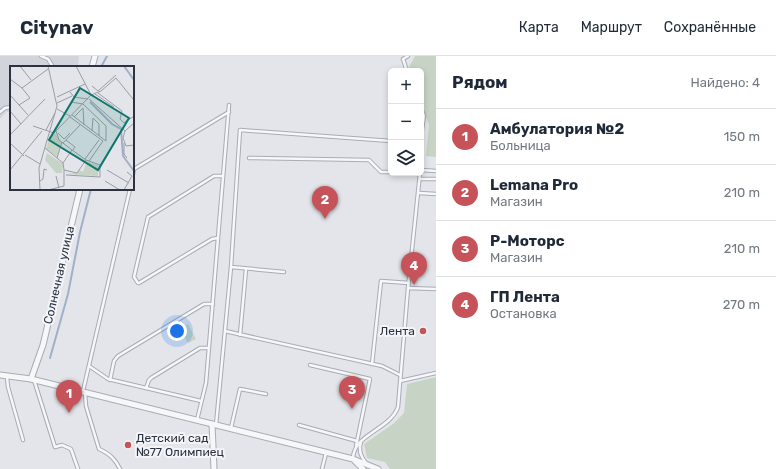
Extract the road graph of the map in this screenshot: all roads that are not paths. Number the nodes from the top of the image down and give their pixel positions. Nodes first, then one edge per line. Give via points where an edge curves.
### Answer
1 (41, 56) edge
2 (95, 56) edge
3 (408, 56) edge
4 (52, 66) edge
5 (92, 66) edge
6 (407, 68) edge
7 (229, 105) dead end
8 (10, 107) edge
9 (0, 112) edge
10 (229, 112) junction
11 (388, 141) edge
12 (249, 158) dead end
13 (134, 169) edge
14 (436, 171) edge
15 (388, 172) edge
16 (424, 172) edge
17 (223, 176) junction
18 (420, 179) joint
19 (436, 180) edge
20 (80, 190) edge
21 (130, 190) edge
22 (419, 193) junction
23 (436, 194) edge
24 (218, 238) junction
25 (231, 267) junction
26 (246, 269) junction
27 (284, 272) dead end
28 (409, 283) junction
29 (408, 288) junction
30 (436, 289) edge
31 (213, 304) junction
32 (225, 331) junction
33 (240, 334) junction
34 (209, 348) junction
35 (372, 364) junction
36 (310, 365) dead end
37 (89, 366) junction
38 (436, 373) edge
39 (400, 375) junction
40 (0, 376) edge
41 (7, 377) junction
42 (32, 379) junction
43 (110, 380) junction
44 (400, 381) junction
45 (146, 388) junction
46 (84, 392) junction
47 (266, 394) dead end
48 (201, 401) junction
49 (196, 420) junction
50 (214, 424) junction
51 (298, 425) dead end
52 (231, 428) junction
53 (23, 440) dead end
54 (357, 441) junction
55 (362, 441) junction
56 (356, 446) junction
57 (326, 452) junction
58 (353, 459) junction
59 (366, 464) junction
60 (78, 469) edge
61 (120, 469) edge
62 (214, 469) edge
63 (322, 469) edge
64 (363, 469) edge
65 (378, 469) edge

1 - 4 lane via 48,59
2 - 5 street
3 - 6 lane via 403,59
7 - 10 lane
8 - 9 lane
10 - 13 lane
10 - 17 lane
11 - 25 lane via 240,130
12 - 15 lane via 369,160 381,172
14 - 16 lane
17 - 24 lane
17 - 24 lane via 214,176 148,217 134,277 141,282 212,239
18 - 19 lane
18 - 22 lane
20 - 42 street, Солнечная улица via 43,345
21 - 37 lane
22 - 23 lane
22 - 28 lane
24 - 31 lane
25 - 26 lane
25 - 32 lane
26 - 27 lane
26 - 33 lane
28 - 29 lane
28 - 35 lane via 381,281
29 - 30 lane
29 - 39 lane
31 - 34 lane
31 - 43 lane via 204,304 118,356 114,361
32 - 33 lane
32 - 50 lane
33 - 35 lane
34 - 45 lane via 200,348 151,378
34 - 48 lane via 206,383
35 - 39 lane
36 - 54 lane via 370,379
37 - 43 lane
37 - 46 lane
38 - 44 lane
39 - 44 lane
40 - 41 street
41 - 42 street
41 - 53 lane
42 - 46 street
42 - 60 lane via 55,447 62,445 71,449
43 - 45 lane
44 - 55 lane via 396,413
45 - 48 lane
46 - 49 street
46 - 61 lane via 99,449 115,459
47 - 52 lane via 240,389
48 - 49 lane
49 - 50 street
50 - 52 street
50 - 62 street
51 - 54 lane
52 - 57 street
54 - 56 lane
55 - 56 lane
55 - 59 lane via 360,452
56 - 58 lane
57 - 58 street
57 - 63 lane
58 - 59 street
58 - 64 street
59 - 65 street

